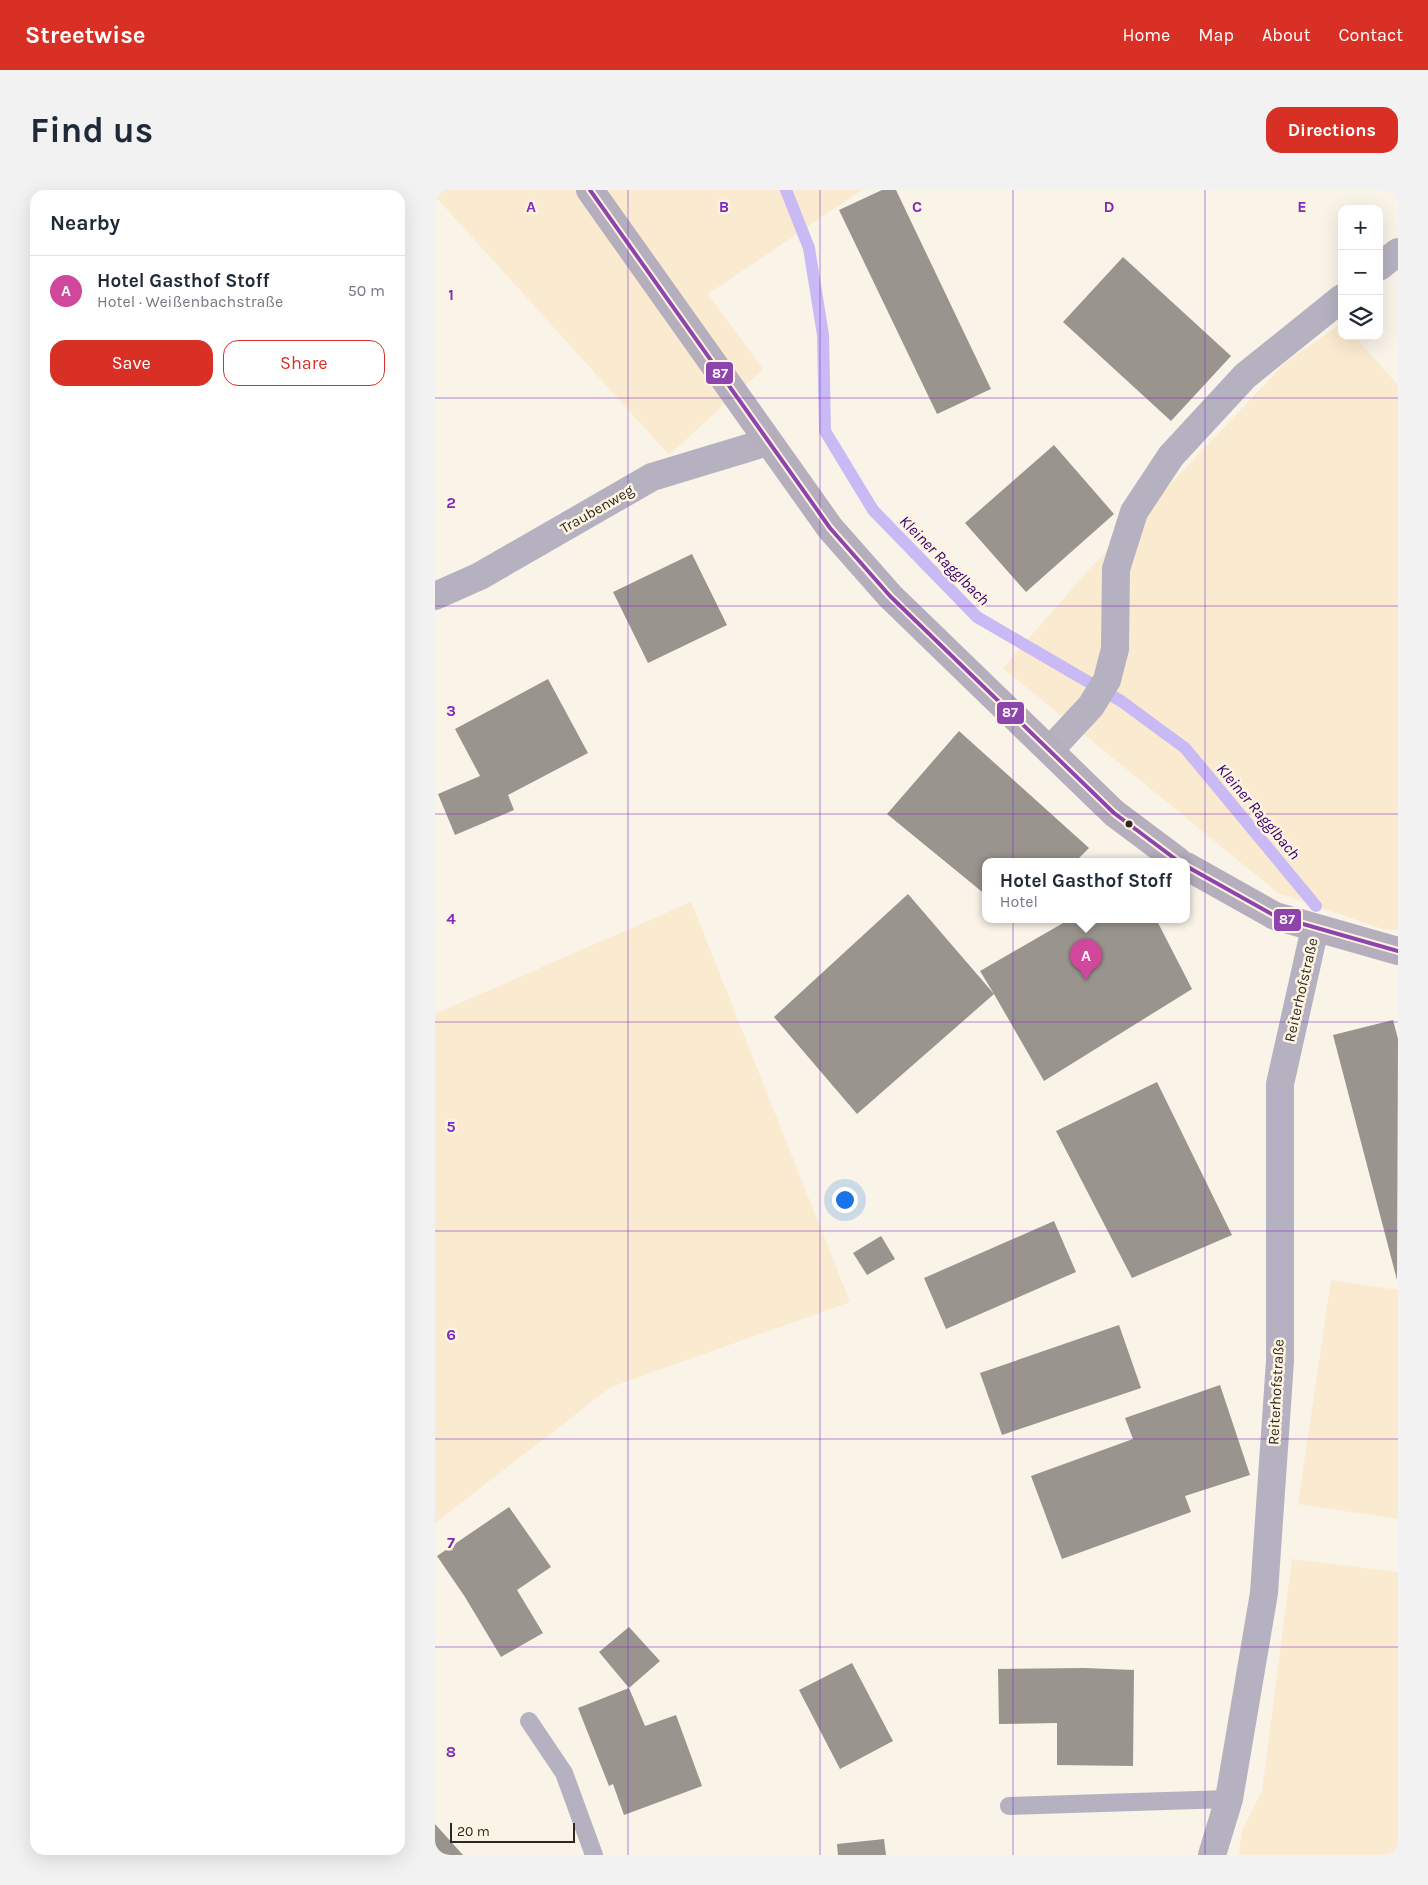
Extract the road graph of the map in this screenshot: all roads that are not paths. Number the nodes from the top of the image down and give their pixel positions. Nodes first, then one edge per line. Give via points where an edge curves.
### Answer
1 (590, 190) edge
2 (1398, 252) edge
3 (1383, 264) edge
4 (1338, 301) edge
5 (768, 442) junction
6 (435, 596) edge
7 (1050, 750) junction
8 (1174, 858) edge
9 (1190, 868) edge
10 (1315, 928) junction
11 (1398, 951) edge
12 (529, 1722) dead end
13 (1229, 1799) junction
14 (1009, 1806) dead end
15 (594, 1855) edge
16 (1212, 1855) edge

1 - 5 main road
2 - 3 street
4 - 7 street via 1245,376 1171,456 1134,512 1116,569 1115,649 1107,680 1091,706
5 - 6 street, Traubenweg via 652,477 480,576
5 - 7 main road via 830,528 890,596
7 - 8 main road via 1114,813
9 - 10 main road via 1275,916
10 - 11 main road
10 - 13 street, Reiterhofstraße via 1280,1084 1280,1360 1264,1583
12 - 15 lane via 564,1773
13 - 14 lane
13 - 16 street, Reiterhofstraße

